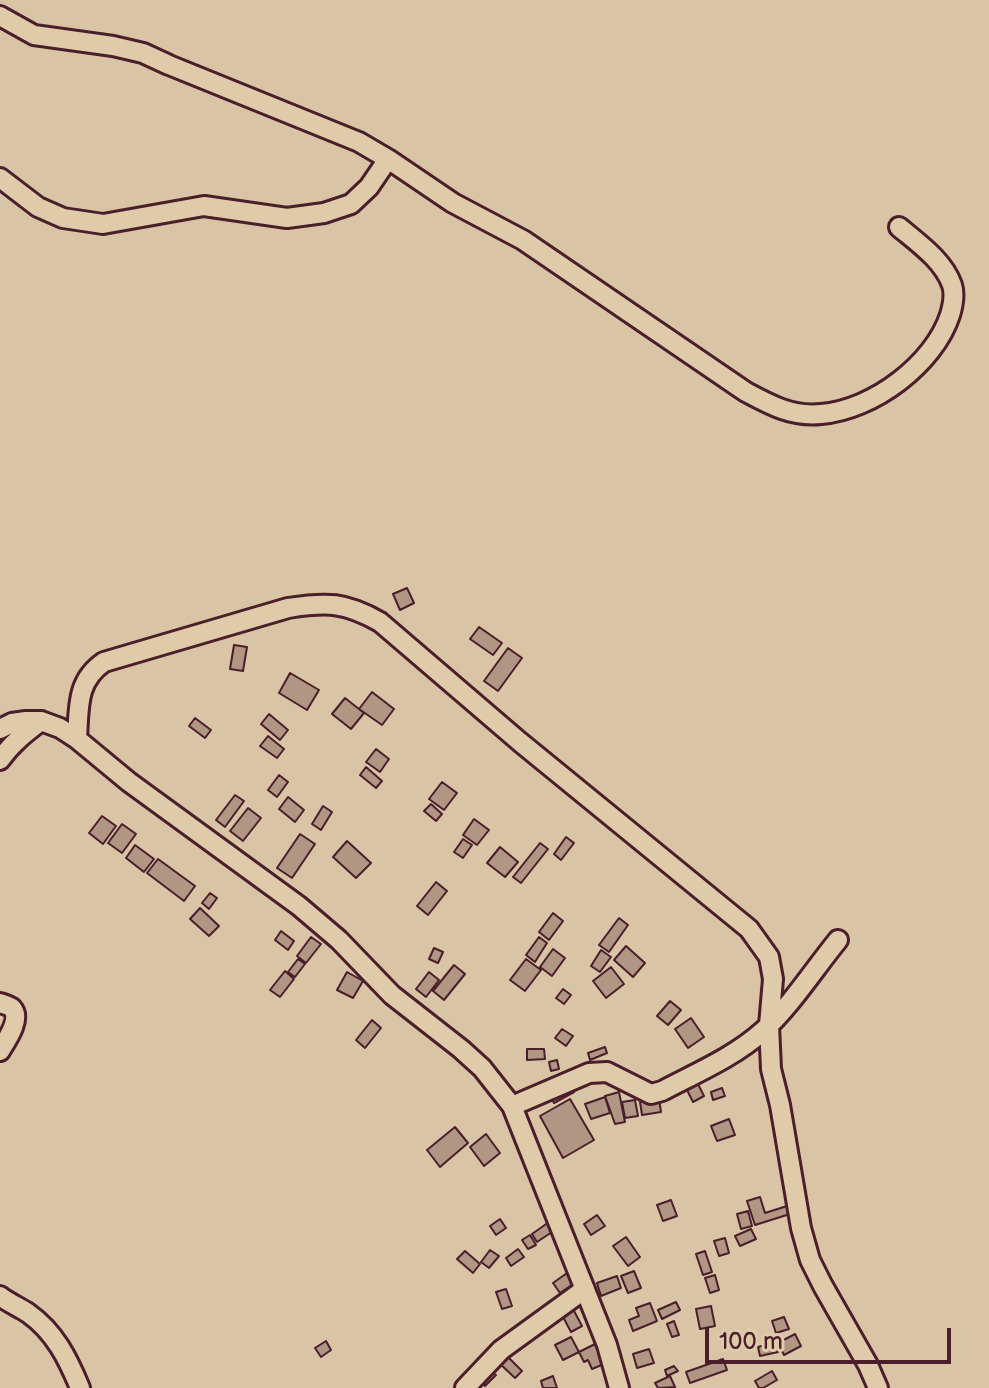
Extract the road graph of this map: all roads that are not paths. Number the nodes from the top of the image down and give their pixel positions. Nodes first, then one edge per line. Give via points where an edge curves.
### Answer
1 (0, 16) edge
2 (388, 159) junction
3 (0, 178) edge
4 (899, 227) dead end
5 (41, 721) junction
6 (0, 729) edge
7 (77, 739) junction
8 (0, 760) edge
9 (838, 940) dead end
10 (0, 1003) edge
11 (769, 1025) junction
12 (0, 1051) edge
13 (512, 1106) junction
14 (585, 1289) junction
15 (0, 1296) edge
16 (80, 1388) edge
17 (465, 1388) edge
18 (619, 1388) edge
19 (878, 1388) edge

1 - 2 street via 34,35 143,53 359,142
2 - 3 street via 351,204 287,218 204,206 103,224 63,218 38,207
2 - 4 street via 453,203 523,240 746,392 796,414 848,408 878,395 921,361 946,328 953,287 933,257
5 - 6 street
5 - 7 street
5 - 8 street
7 - 11 street via 85,683 104,662 288,608 314,604 359,610 380,622 749,929 769,957
7 - 13 street via 299,906 392,995 482,1068
9 - 11 street
10 - 12 street via 15,1013
11 - 13 street via 745,1045 662,1091 651,1094 607,1072 589,1073
11 - 19 street via 771,1069 810,1260
13 - 14 street
14 - 17 street via 501,1350
14 - 18 street
15 - 16 street via 48,1330

